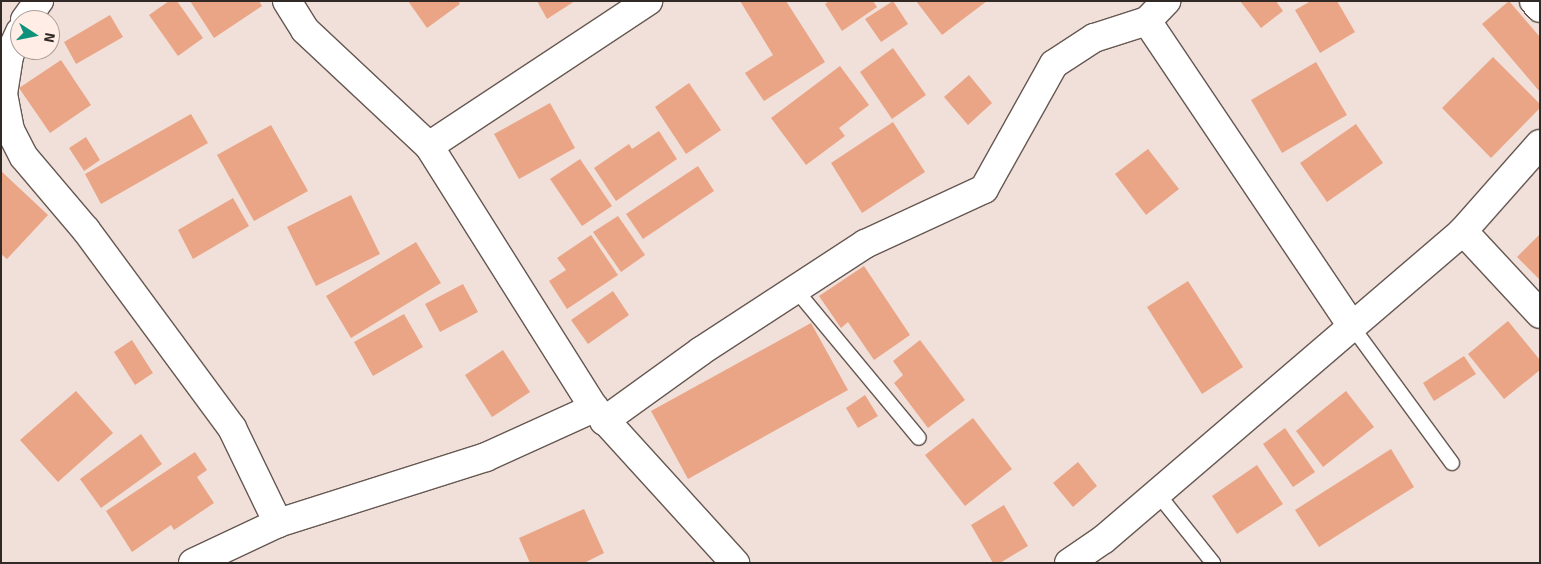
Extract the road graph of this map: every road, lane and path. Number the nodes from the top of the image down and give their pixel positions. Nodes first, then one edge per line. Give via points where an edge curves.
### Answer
1 (287, 1) edge
2 (648, 1) edge
3 (1166, 1) edge
4 (1534, 1) edge
5 (1540, 8) edge
6 (1147, 21) junction
7 (10, 54) edge
8 (2, 94) edge
9 (1540, 144) edge
10 (429, 146) junction
11 (1463, 230) junction
12 (796, 290) junction
13 (1540, 314) edge
14 (1351, 324) junction
15 (599, 414) junction
16 (919, 438) dead end
17 (1452, 463) dead end
18 (1157, 493) junction
19 (278, 523) junction
20 (193, 563) edge
21 (735, 563) edge
22 (1069, 563) edge
23 (1213, 563) edge

1 - 10 street via 305,30
2 - 10 street
3 - 6 street
4 - 5 street
6 - 12 street via 1094,38 1054,64 984,189 865,244
6 - 14 street
7 - 8 street
8 - 19 street via 10,130 24,157 86,230 232,428
9 - 11 street
10 - 15 street
11 - 13 street
11 - 14 street
12 - 15 street
12 - 16 lane
14 - 17 lane
14 - 18 street
15 - 19 street via 486,457
15 - 21 street
18 - 22 street via 1104,539
18 - 23 lane
19 - 20 street

